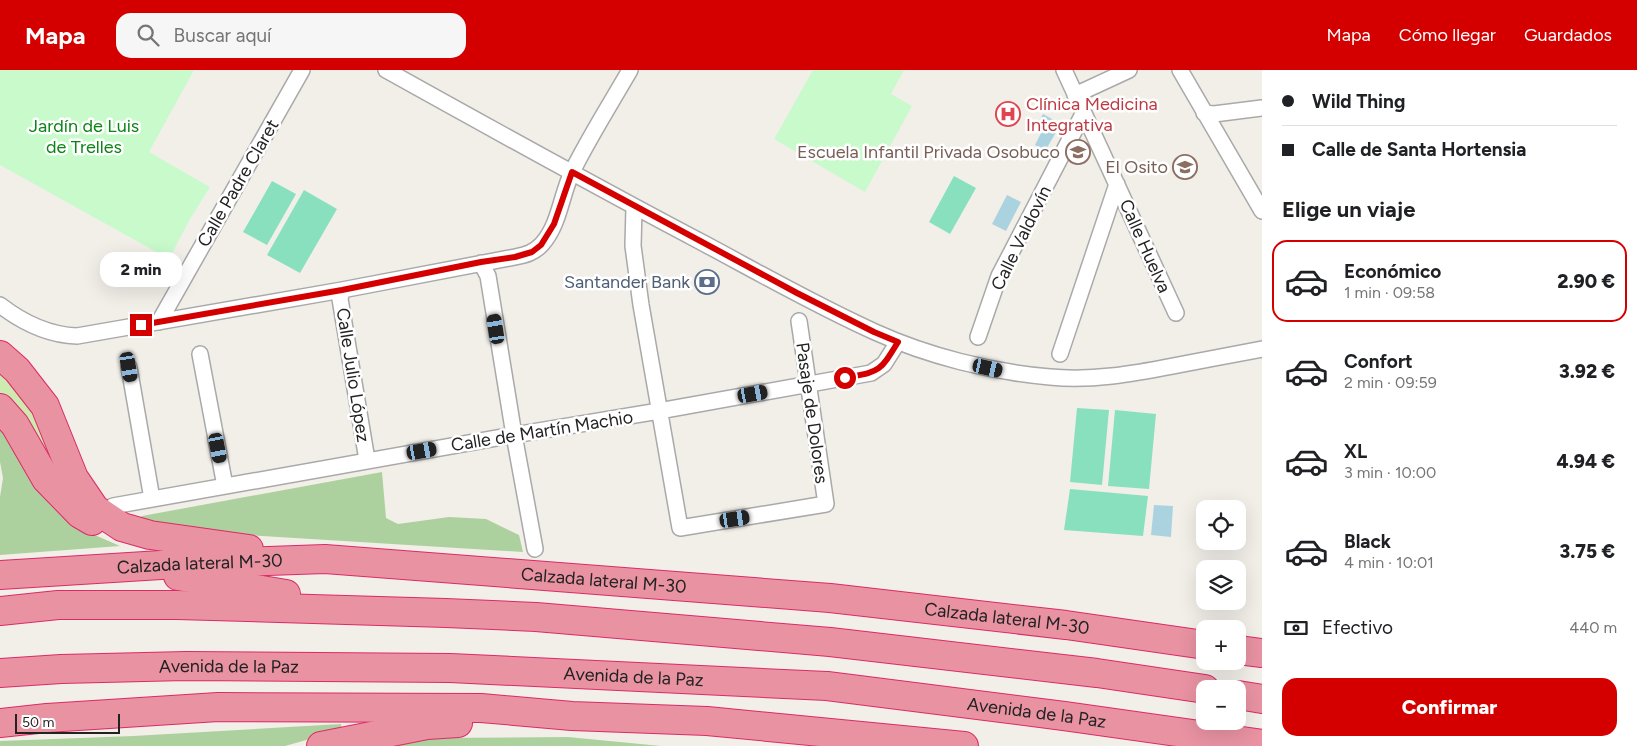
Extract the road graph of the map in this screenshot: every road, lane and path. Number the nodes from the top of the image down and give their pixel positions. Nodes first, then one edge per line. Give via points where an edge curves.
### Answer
1 (302, 70) edge
2 (386, 70) edge
3 (630, 70) edge
4 (1064, 70) edge
5 (1129, 70) edge
6 (1180, 70) edge
7 (1075, 95) junction
8 (1262, 108) edge
9 (1204, 113) junction
10 (1083, 114) junction
11 (572, 172) junction
12 (1117, 184) junction
13 (634, 207) junction
14 (1262, 211) edge
15 (481, 262) junction
16 (342, 290) junction
17 (0, 305) edge
18 (1176, 313) dead end
19 (799, 321) dead end
20 (159, 322) junction
21 (978, 337) dead end
22 (898, 342) junction
23 (1262, 349) edge
24 (200, 354) dead end
25 (1060, 354) dead end
26 (0, 355) edge
27 (129, 367) dead end
28 (809, 384) junction
29 (0, 408) edge
30 (659, 411) junction
31 (514, 435) junction
32 (367, 460) junction
33 (225, 486) junction
34 (152, 499) junction
35 (113, 506) dead end
36 (536, 549) dead end
37 (256, 550) junction
38 (325, 558) junction
39 (71, 570) junction
40 (0, 575) edge
41 (0, 611) edge
42 (446, 613) junction
43 (1196, 644) edge
44 (0, 673) edge
45 (1196, 689) edge
46 (1246, 696) edge
47 (1262, 699) edge
48 (572, 716) junction
49 (0, 723) edge
50 (1166, 732) junction
51 (1262, 744) edge
52 (321, 746) edge
53 (964, 746) edge
54 (1239, 746) edge

1 - 20 street, Calle Padre Claret
2 - 11 street
3 - 11 street
4 - 7 street, Calle Huelva
5 - 7 street
6 - 9 street
7 - 10 street, Calle Huelva
8 - 9 street
9 - 14 street
10 - 12 street, Calle Huelva
10 - 21 street, Calle Valdovín via 999,276
11 - 13 street
11 - 15 street via 554,224 541,245 524,256
12 - 18 street, Calle Huelva
12 - 25 street
13 - 22 street
13 - 30 street via 633,246
15 - 16 street
15 - 31 street via 488,276
16 - 20 street
16 - 32 street, Calle Julio López via 340,299
17 - 20 street via 20,319 68,335
19 - 28 street, Pasaje de Dolores
22 - 23 street via 1006,372 1078,379 1135,373
22 - 28 street, Calle de Martín Machio via 878,370
24 - 33 street
26 - 37 highway via 17,370 45,406 74,478 95,509 122,527 150,535
27 - 34 street
28 - 30 street, Calle de Martín Machio
28 - 30 street, Pasaje de Dolores via 826,504 680,528
29 - 37 highway via 15,426 46,479 80,514 125,538 149,544 205,550
30 - 31 street, Calle de Martín Machio
31 - 32 street, Calle de Martín Machio
31 - 36 street
32 - 33 street, Calle de Martín Machio
33 - 34 street, Calle de Martín Machio
34 - 35 street, Calle de Martín Machio
37 - 38 highway
38 - 39 highway, Calzada lateral M-30
38 - 43 highway, Calzada lateral M-30 via 830,598
39 - 40 highway, Calzada lateral M-30
39 - 42 highway via 179,576 272,592
41 - 42 highway via 58,605 177,605
42 - 45 highway via 536,617 830,642 1097,673
44 - 50 highway, Avenida de la Paz via 186,666 450,668 788,684 827,686
46 - 47 highway
48 - 49 highway via 481,708 218,707
48 - 52 highway via 427,725
48 - 53 highway via 707,721
50 - 51 highway, Avenida de la Paz
50 - 54 highway

